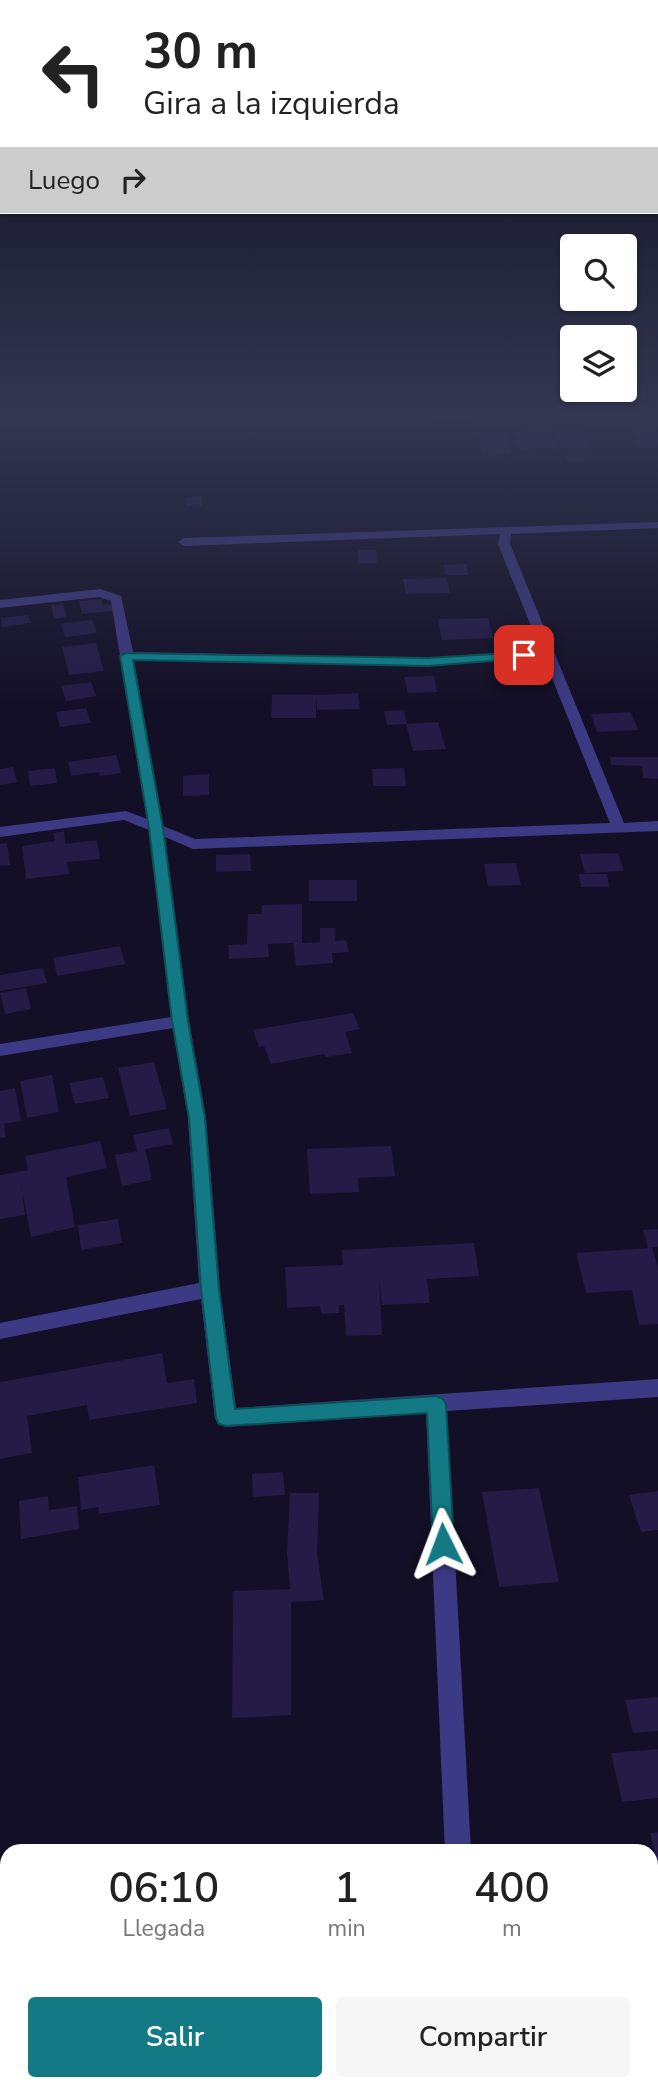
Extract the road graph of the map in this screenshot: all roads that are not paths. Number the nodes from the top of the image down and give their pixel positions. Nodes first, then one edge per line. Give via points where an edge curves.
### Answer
1 (658, 525) edge
2 (506, 530) junction
3 (184, 542) dead end
4 (0, 604) edge
5 (548, 654) junction
6 (126, 656) junction
7 (658, 827) edge
8 (156, 828) junction
9 (619, 828) junction
10 (0, 832) edge
11 (180, 1021) junction
12 (0, 1050) edge
13 (210, 1289) junction
14 (0, 1331) edge
15 (658, 1388) edge
16 (436, 1404) junction
17 (458, 1844) edge

1 - 2 street
2 - 3 street
2 - 5 street via 504,544
4 - 6 street via 100,593 117,599
5 - 6 street via 428,662
5 - 9 street
6 - 8 street
7 - 9 street
8 - 9 street via 193,844
8 - 10 street via 127,815
8 - 11 street
11 - 12 street
11 - 13 street via 197,1118
13 - 14 street
13 - 16 street via 226,1418
15 - 16 street
16 - 17 street

